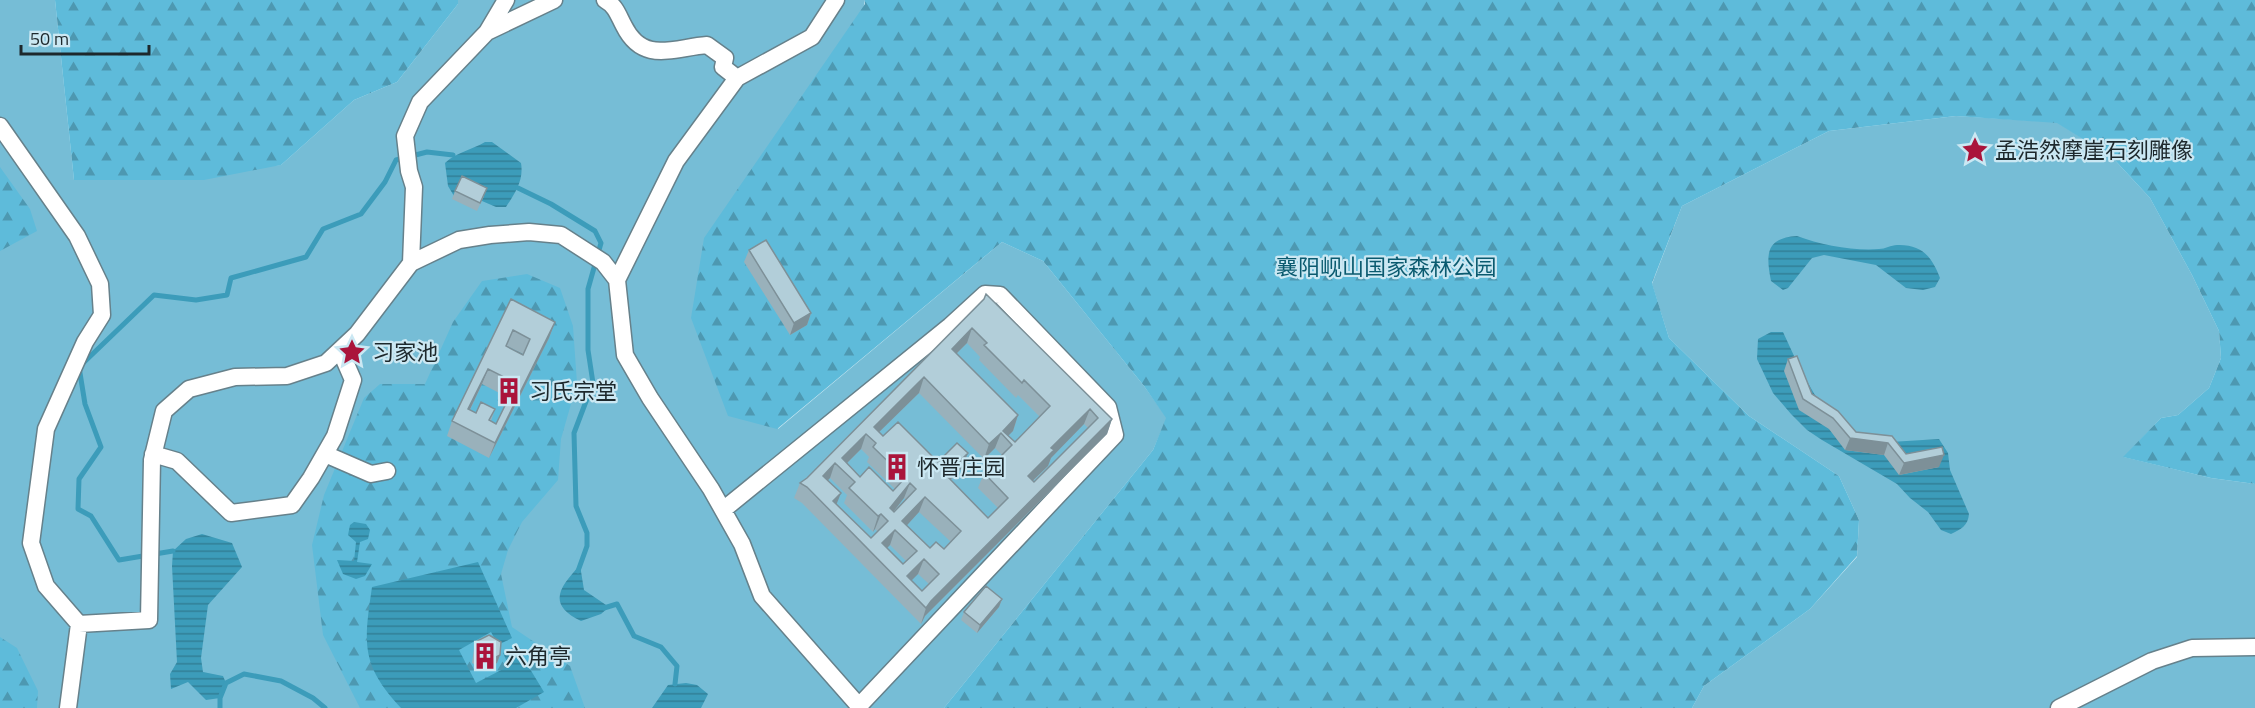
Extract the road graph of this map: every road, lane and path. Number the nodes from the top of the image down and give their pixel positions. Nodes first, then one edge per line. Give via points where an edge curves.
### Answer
1 (506, 0) edge
2 (554, 0) edge
3 (605, 0) edge
4 (836, 0) edge
5 (487, 32) junction
6 (737, 78) junction
7 (0, 126) edge
8 (411, 262) junction
9 (617, 280) junction
10 (340, 350) junction
11 (153, 454) junction
12 (325, 454) junction
13 (387, 471) dead end
14 (723, 510) junction
15 (79, 624) junction
16 (2255, 647) edge
17 (68, 708) edge
18 (2059, 708) edge

1 - 5 street
2 - 5 street
3 - 6 street via 614,5 631,41 653,53 707,45 726,58 723,67
4 - 6 street via 812,37
5 - 8 street via 420,102 405,136 414,187
6 - 9 street via 676,161
7 - 15 street via 77,236 100,284 102,315 85,342 46,429 31,543 46,586
8 - 9 street via 459,240 529,232 561,235 603,262
8 - 10 street via 357,334
9 - 14 street via 625,356
10 - 11 street via 326,363 287,376 235,377 189,389 164,411
10 - 12 street via 353,380
11 - 12 street via 177,460 231,513 292,505
11 - 15 street via 149,620
12 - 13 street via 371,474
14 - 14 street via 742,544 762,596 859,706 1115,435 1108,407 1000,296 986,294
15 - 17 street
16 - 18 street via 2192,648 2152,662

